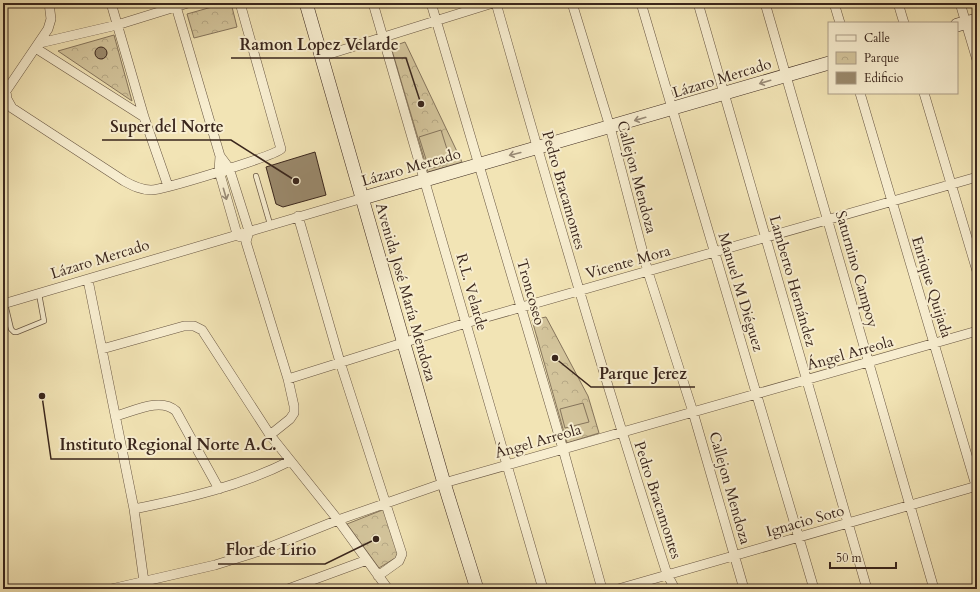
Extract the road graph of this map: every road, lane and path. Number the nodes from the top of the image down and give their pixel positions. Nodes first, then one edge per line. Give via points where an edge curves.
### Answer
1 (48, 3) edge
2 (111, 3) edge
3 (188, 3) edge
4 (240, 3) edge
5 (306, 3) edge
6 (373, 3) edge
7 (431, 3) edge
8 (493, 3) edge
9 (496, 3) edge
10 (572, 3) edge
11 (640, 3) edge
12 (698, 3) edge
13 (765, 3) edge
14 (834, 3) edge
15 (898, 3) edge
16 (960, 3) edge
17 (176, 5) edge
18 (435, 20) junction
19 (840, 22) edge
20 (904, 22) edge
21 (967, 22) edge
22 (117, 25) junction
23 (383, 37) junction
24 (38, 46) junction
25 (322, 56) junction
26 (977, 60) edge
27 (828, 63) edge
28 (786, 75) junction
29 (725, 94) junction
30 (860, 94) edge
31 (924, 94) edge
32 (672, 110) junction
33 (144, 117) junction
34 (610, 127) junction
35 (537, 149) junction
36 (220, 156) junction
37 (479, 163) junction
38 (229, 168) junction
39 (218, 171) junction
40 (256, 176) dead end
41 (977, 177) edge
42 (425, 180) junction
43 (950, 184) junction
44 (168, 186) junction
45 (363, 198) junction
46 (892, 201) junction
47 (298, 216) junction
48 (827, 218) junction
49 (270, 224) junction
50 (249, 231) junction
51 (237, 234) junction
52 (766, 238) junction
53 (246, 242) junction
54 (715, 252) junction
55 (977, 271) edge
56 (648, 272) junction
57 (88, 280) junction
58 (580, 290) junction
59 (39, 294) junction
60 (4, 304) edge
61 (520, 307) junction
62 (466, 323) junction
63 (977, 331) edge
64 (404, 342) junction
65 (935, 344) junction
66 (102, 348) junction
67 (340, 362) junction
68 (869, 362) junction
69 (288, 379) junction
70 (806, 380) junction
71 (757, 394) junction
72 (693, 412) junction
73 (116, 416) junction
74 (621, 432) junction
75 (270, 435) junction
76 (563, 449) junction
77 (290, 461) junction
78 (506, 465) junction
79 (444, 483) junction
80 (977, 487) edge
81 (219, 489) junction
82 (386, 503) junction
83 (910, 506) junction
84 (134, 509) junction
85 (338, 520) junction
86 (848, 524) junction
87 (800, 537) junction
88 (735, 556) junction
89 (367, 560) junction
90 (667, 574) junction
91 (378, 576) junction
92 (144, 586) edge
93 (111, 589) edge
94 (288, 589) edge
95 (388, 589) edge
96 (477, 589) edge
97 (543, 589) edge
98 (602, 589) edge
99 (618, 589) edge
100 (675, 589) edge
101 (744, 589) edge
102 (814, 589) edge
103 (867, 589) edge
104 (934, 589) edge

1 - 24 street via 51,19
2 - 22 street
3 - 17 street
4 - 38 street via 281,149
5 - 25 street, Avenida José María Mendoza
6 - 23 street, R.L. Velarde
7 - 18 street, Troncoseo
8 - 18 street
9 - 35 street, Pedro Bracamontes
10 - 34 street, Callejon Mendoza
11 - 32 street, Manuel M Diéguez
12 - 29 street, Lamberto Hernández
13 - 28 street, Saturnino Campoy
14 - 19 street
15 - 20 street
16 - 21 street
17 - 22 street
17 - 36 street
18 - 23 street
18 - 37 street, Troncoseo
21 - 26 street
22 - 24 street
22 - 33 street
23 - 25 street
23 - 42 street, R.L. Velarde
24 - 33 street
24 - 44 street via 6,90 7,100 12,108 124,182 151,190
25 - 45 street, Avenida José María Mendoza
27 - 28 street, Lázaro Mercado
28 -> 29 street, Lázaro Mercado
28 - 48 street, Saturnino Campoy
29 - 32 street, Lázaro Mercado
29 - 52 street, Lamberto Hernández
30 - 46 street, Enrique Quijada
31 - 43 street
32 -> 34 street, Lázaro Mercado
32 - 54 street, Manuel M Diéguez
33 - 44 street
34 - 35 street, Lázaro Mercado
34 - 56 street, Callejon Mendoza
35 -> 37 street, Lázaro Mercado
35 - 58 street, Pedro Bracamontes
36 - 38 street
36 - 39 street
37 - 42 street, Lázaro Mercado
37 - 61 street, Troncoseo
38 - 39 street
38 - 50 street
39 - 44 street
39 -> 51 street
40 - 49 lane
41 - 43 street, Vicente Mora
42 - 45 street, Lázaro Mercado
42 - 62 street, R.L. Velarde
43 - 46 street, Vicente Mora
43 - 55 street
45 - 47 street, Lázaro Mercado
45 - 64 street, Avenida José María Mendoza
46 - 48 street, Vicente Mora
46 - 65 street, Enrique Quijada
47 - 49 street, Lázaro Mercado
47 - 67 street
48 - 52 street, Vicente Mora
48 - 68 street, Saturnino Campoy
49 - 50 street, Lázaro Mercado
50 - 51 street, Lázaro Mercado
50 - 53 street
51 - 53 street
51 - 57 street, Lázaro Mercado
52 - 54 street, Vicente Mora
52 - 70 street, Lamberto Hernández
53 - 69 street
54 - 56 street, Vicente Mora
54 - 71 street, Manuel M Diéguez
56 - 58 street, Vicente Mora
56 - 72 street, Callejon Mendoza
57 - 59 street, Lázaro Mercado
57 - 66 street
58 - 61 street, Vicente Mora
58 - 74 street, Pedro Bracamontes
59 - 60 street, Lázaro Mercado
59 - 60 lane via 44,321 17,332 11,329
61 - 62 street, Vicente Mora
61 - 76 street, Troncoseo
62 - 64 street, Vicente Mora
62 - 78 street, R.L. Velarde
63 - 65 street, Ángel Arreola
64 - 67 street, Vicente Mora
64 - 79 street, Avenida José María Mendoza
65 - 68 street, Ángel Arreola
65 - 80 street, Enrique Quijada
66 - 73 street
66 - 75 street via 184,326 194,326 202,330
67 - 69 street, Vicente Mora
67 - 82 street
68 - 70 street, Ángel Arreola
68 - 83 street, Saturnino Campoy
69 - 75 street via 294,414
70 - 71 street, Ángel Arreola
70 - 86 street, Lamberto Hernández
71 - 72 street, Ángel Arreola
71 - 87 street, Manuel M Diéguez
72 - 74 street, Ángel Arreola
72 - 88 street, Callejon Mendoza
73 - 81 street via 161,404 170,406 176,411
73 - 84 street
74 - 76 street, Ángel Arreola
74 - 90 street, Pedro Bracamontes
75 - 77 street
76 - 78 street, Ángel Arreola
76 - 98 street, Troncoseo
77 - 81 street via 251,479
77 - 85 street
78 - 79 street, Ángel Arreola
78 - 97 street, R.L. Velarde
79 - 82 street, Ángel Arreola
79 - 96 street, Avenida José María Mendoza
80 - 83 street, Ignacio Soto
81 - 84 street
82 - 85 street, Ángel Arreola
82 - 91 street via 402,559
83 - 86 street, Ignacio Soto
83 - 104 street, Saturnino Campoy
84 - 92 street
85 - 89 street
85 - 92 street, Ángel Arreola via 263,550
86 - 87 street, Ignacio Soto
86 - 103 street, Lamberto Hernández
87 - 88 street, Ignacio Soto
87 - 102 street, Manuel M Diéguez
88 - 90 street, Ignacio Soto
88 - 101 street, Callejon Mendoza
89 - 91 street
89 - 94 street
90 - 99 street, Ignacio Soto
90 - 100 street, Pedro Bracamontes
91 - 95 street
92 - 93 street, Ángel Arreola

